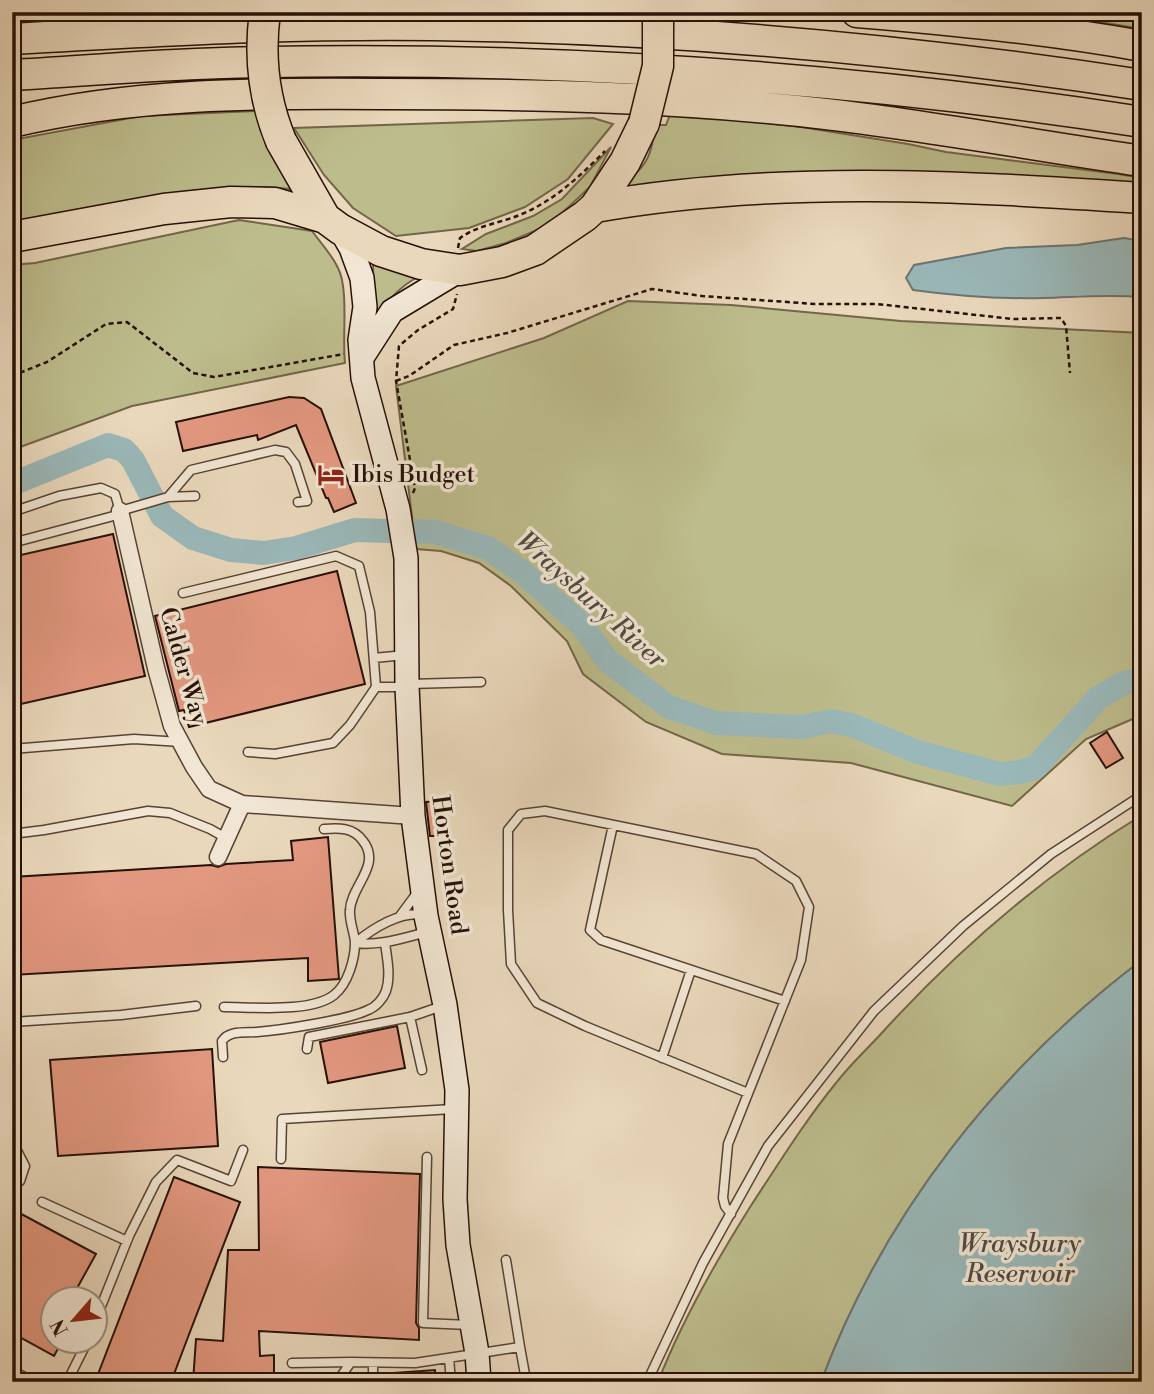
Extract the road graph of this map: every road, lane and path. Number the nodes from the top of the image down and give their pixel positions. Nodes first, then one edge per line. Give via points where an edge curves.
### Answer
1 (265, 12) edge
2 (658, 12) edge
3 (857, 12) edge
4 (12, 39) edge
5 (1142, 46) edge
6 (12, 75) edge
7 (1142, 85) edge
8 (12, 122) edge
9 (1142, 122) edge
10 (607, 149) dead end
11 (1142, 161) edge
12 (1142, 198) edge
13 (595, 207) junction
14 (332, 223) junction
15 (12, 237) edge
16 (458, 271) junction
17 (361, 355) junction
18 (1070, 373) dead end
19 (12, 376) edge
20 (396, 381) junction
21 (195, 496) dead end
22 (168, 497) junction
23 (298, 502) dead end
24 (398, 509) junction
25 (12, 512) edge
26 (120, 512) junction
27 (12, 543) edge
28 (183, 593) dead end
29 (406, 654) junction
30 (373, 658) junction
31 (481, 682) dead end
32 (407, 685) junction
33 (376, 687) junction
34 (181, 742) junction
35 (12, 749) edge
36 (248, 752) dead end
37 (1142, 795) edge
38 (242, 804) junction
39 (413, 817) junction
40 (613, 825) junction
41 (324, 829) dead end
42 (12, 834) edge
43 (226, 838) junction
44 (218, 857) dead end
45 (422, 885) junction
46 (398, 918) junction
47 (428, 923) junction
48 (355, 943) junction
49 (385, 943) junction
50 (691, 970) junction
51 (785, 1001) junction
52 (445, 1005) junction
53 (196, 1006) dead end
54 (224, 1007) dead end
55 (410, 1017) junction
56 (12, 1023) edge
57 (307, 1049) dead end
58 (223, 1057) dead end
59 (662, 1058) junction
60 (422, 1070) dead end
61 (748, 1093) junction
62 (456, 1109) junction
63 (12, 1141) edge
64 (243, 1150) dead end
65 (427, 1157) dead end
66 (281, 1159) dead end
67 (12, 1186) edge
68 (42, 1202) dead end
69 (731, 1214) junction
70 (127, 1241) junction
71 (506, 1260) dead end
72 (108, 1289) edge
73 (472, 1325) junction
74 (520, 1347) junction
75 (477, 1353) junction
76 (80, 1356) edge
77 (449, 1358) junction
78 (292, 1363) dead end
79 (351, 1363) junction
80 (373, 1363) junction
81 (12, 1370) edge
82 (526, 1380) dead end
83 (33, 1382) edge
84 (67, 1382) edge
85 (337, 1382) edge
86 (373, 1382) edge
87 (452, 1382) edge
88 (479, 1382) edge
89 (646, 1382) edge

1 - 14 highway, bridge via 264,75 270,112 281,141
2 - 13 highway, bridge via 658,66 644,123 625,163
3 - 5 highway
4 - 7 highway via 319,26 599,30 869,49
6 - 9 highway via 222,63 658,69 848,84
8 - 11 highway via 162,98 291,93 565,97 827,114
10 - 16 path via 541,205 460,238
12 - 13 highway via 866,186 760,188
13 - 16 highway via 535,250
14 - 15 highway via 275,203 231,202 164,209
14 - 16 highway via 381,251
14 - 17 street, Horton Road via 351,248 362,278
16 - 17 street via 392,311
16 - 20 path via 453,309 399,346
17 - 19 path via 214,377 193,373 127,322 106,324 47,362
17 - 24 street, Horton Road
18 - 20 path via 1066,326 1061,318 1013,319 877,304 801,303 652,289 454,345
20 - 24 path via 415,488
21 - 22 lane
22 - 23 lane via 191,470 275,450 286,452 295,464 307,501
22 - 26 lane
24 - 29 street, Horton Road via 406,558
25 - 26 lane via 100,488 116,494
26 - 27 lane
26 - 34 street, Calder Way via 156,668
28 - 30 lane via 337,556 359,566 370,612
29 - 30 lane
29 - 32 street, Horton Road
30 - 33 lane
31 - 32 lane
32 - 33 lane
32 - 39 street, Horton Road
33 - 36 lane via 333,743 275,754
34 - 35 lane via 134,739
34 - 38 street, Calder Way via 209,789
37 - 69 lane via 1042,862 963,926 874,1011 768,1146
38 - 39 street, Calder Way
38 - 43 street
39 - 45 street, Horton Road
40 - 50 lane via 590,930 601,940
40 - 51 lane via 756,854 796,881 809,907 801,960
40 - 59 lane via 545,811 521,814 508,830 511,964 537,1003
41 - 48 lane via 352,831 369,853 350,907
42 - 43 lane via 148,811 170,813
43 - 44 street
45 - 46 lane
45 - 47 street, Horton Road
46 - 47 lane via 414,913
46 - 48 lane via 370,930
47 - 49 lane
47 - 52 street, Horton Road
48 - 49 lane
48 - 54 lane via 348,977 328,999 301,1006
49 - 58 lane via 388,978 379,1003 333,1019 226,1036
50 - 51 lane
50 - 59 lane
51 - 61 lane
52 - 55 lane
52 - 62 street, Horton Road
53 - 56 lane
55 - 57 lane via 309,1037
55 - 60 lane
59 - 61 lane
61 - 69 lane via 728,1144 723,1198
62 - 66 lane via 282,1119
62 - 73 street, Horton Road via 458,1245
63 - 67 lane via 25,1166 20,1181
64 - 70 lane via 231,1181 177,1160 156,1182
65 - 73 lane via 423,1323
68 - 70 lane
69 - 89 lane
70 - 72 lane
71 - 74 lane
73 - 75 street, Horton Road
74 - 75 lane
74 - 82 lane
75 - 77 lane
75 - 88 street, Horton Road
76 - 84 lane
77 - 80 lane
77 - 87 lane
78 - 79 lane
79 - 80 lane
79 - 85 lane
80 - 86 lane
81 - 83 lane

